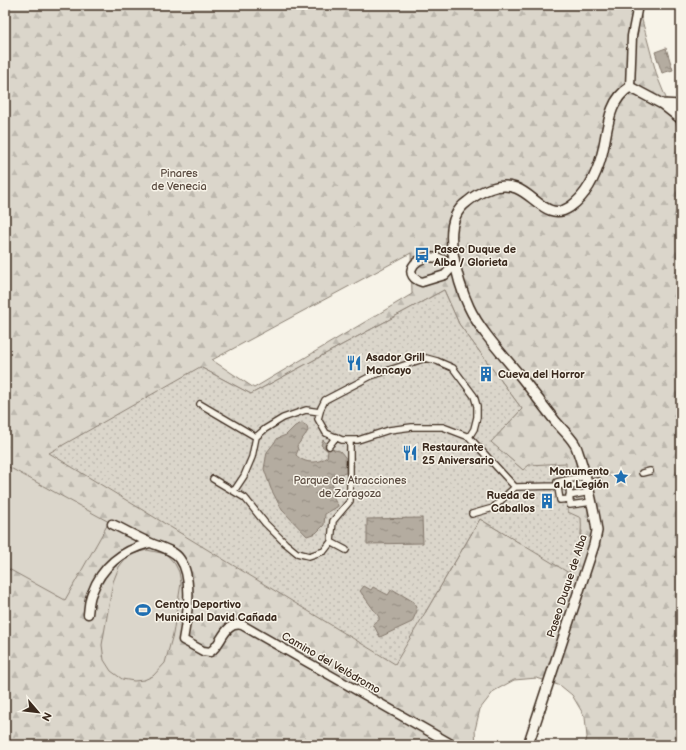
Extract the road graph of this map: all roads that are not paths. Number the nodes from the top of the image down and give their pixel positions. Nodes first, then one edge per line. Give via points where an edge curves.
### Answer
1 (638, 5) edge
2 (630, 87) junction
3 (662, 104) junction
4 (681, 105) edge
5 (681, 119) edge
6 (454, 264) junction
7 (445, 275) junction
8 (459, 280) junction
9 (200, 404) dead end
10 (320, 412) junction
11 (256, 437) junction
12 (336, 437) junction
13 (469, 437) junction
14 (350, 440) junction
15 (329, 446) dead end
16 (650, 470) dead end
17 (642, 473) dead end
18 (213, 479) dead end
19 (598, 481) dead end
20 (588, 484) junction
21 (515, 487) junction
22 (234, 491) junction
23 (569, 491) junction
24 (558, 492) junction
25 (592, 502) junction
26 (472, 514) dead end
27 (112, 524) dead end
28 (331, 542) junction
29 (150, 543) junction
30 (346, 550) dead end
31 (88, 614) dead end
32 (453, 745) edge
33 (528, 745) edge

1 - 2 street via 632,36
2 - 3 street
2 - 6 street, Paseo Duque de Alba via 620,95 612,108 599,164 577,201 562,211 555,212 543,207 516,188 501,186 482,192 465,203 454,219 451,237
3 - 4 street
3 - 5 street
6 - 7 street
6 - 7 street via 428,257 415,262 412,267 414,276 422,282
6 - 8 street, Paseo Duque de Alba
7 - 8 street
8 - 20 street, Paseo Duque de Alba via 469,308 487,335 574,444
9 - 11 street
10 - 11 street via 306,410 283,418
10 - 12 street via 318,419 326,433
10 - 13 street via 325,400 371,376 426,358 453,368 474,396 477,406 476,417 474,429
11 - 22 street via 252,457
12 - 14 street
12 - 15 street
13 - 14 street via 443,427 412,427
13 - 21 street
14 - 28 street via 350,502 332,521
16 - 17 street
18 - 22 street
19 - 20 street
20 - 23 street
20 - 23 street
20 - 25 street, Paseo Duque de Alba
21 - 24 street
21 - 26 street via 493,508
22 - 28 street via 245,498 276,535 297,553 309,556 324,551
23 - 24 street
23 - 24 street
23 - 25 street via 570,505
25 - 33 street, Paseo Duque de Alba via 597,528 596,540
27 - 29 street
28 - 30 street
29 - 31 street via 120,555 104,569 92,593
29 - 32 street, Camino del Velódromo via 167,549 180,558 185,571 189,602 183,640 210,652 227,630 235,625 242,625

